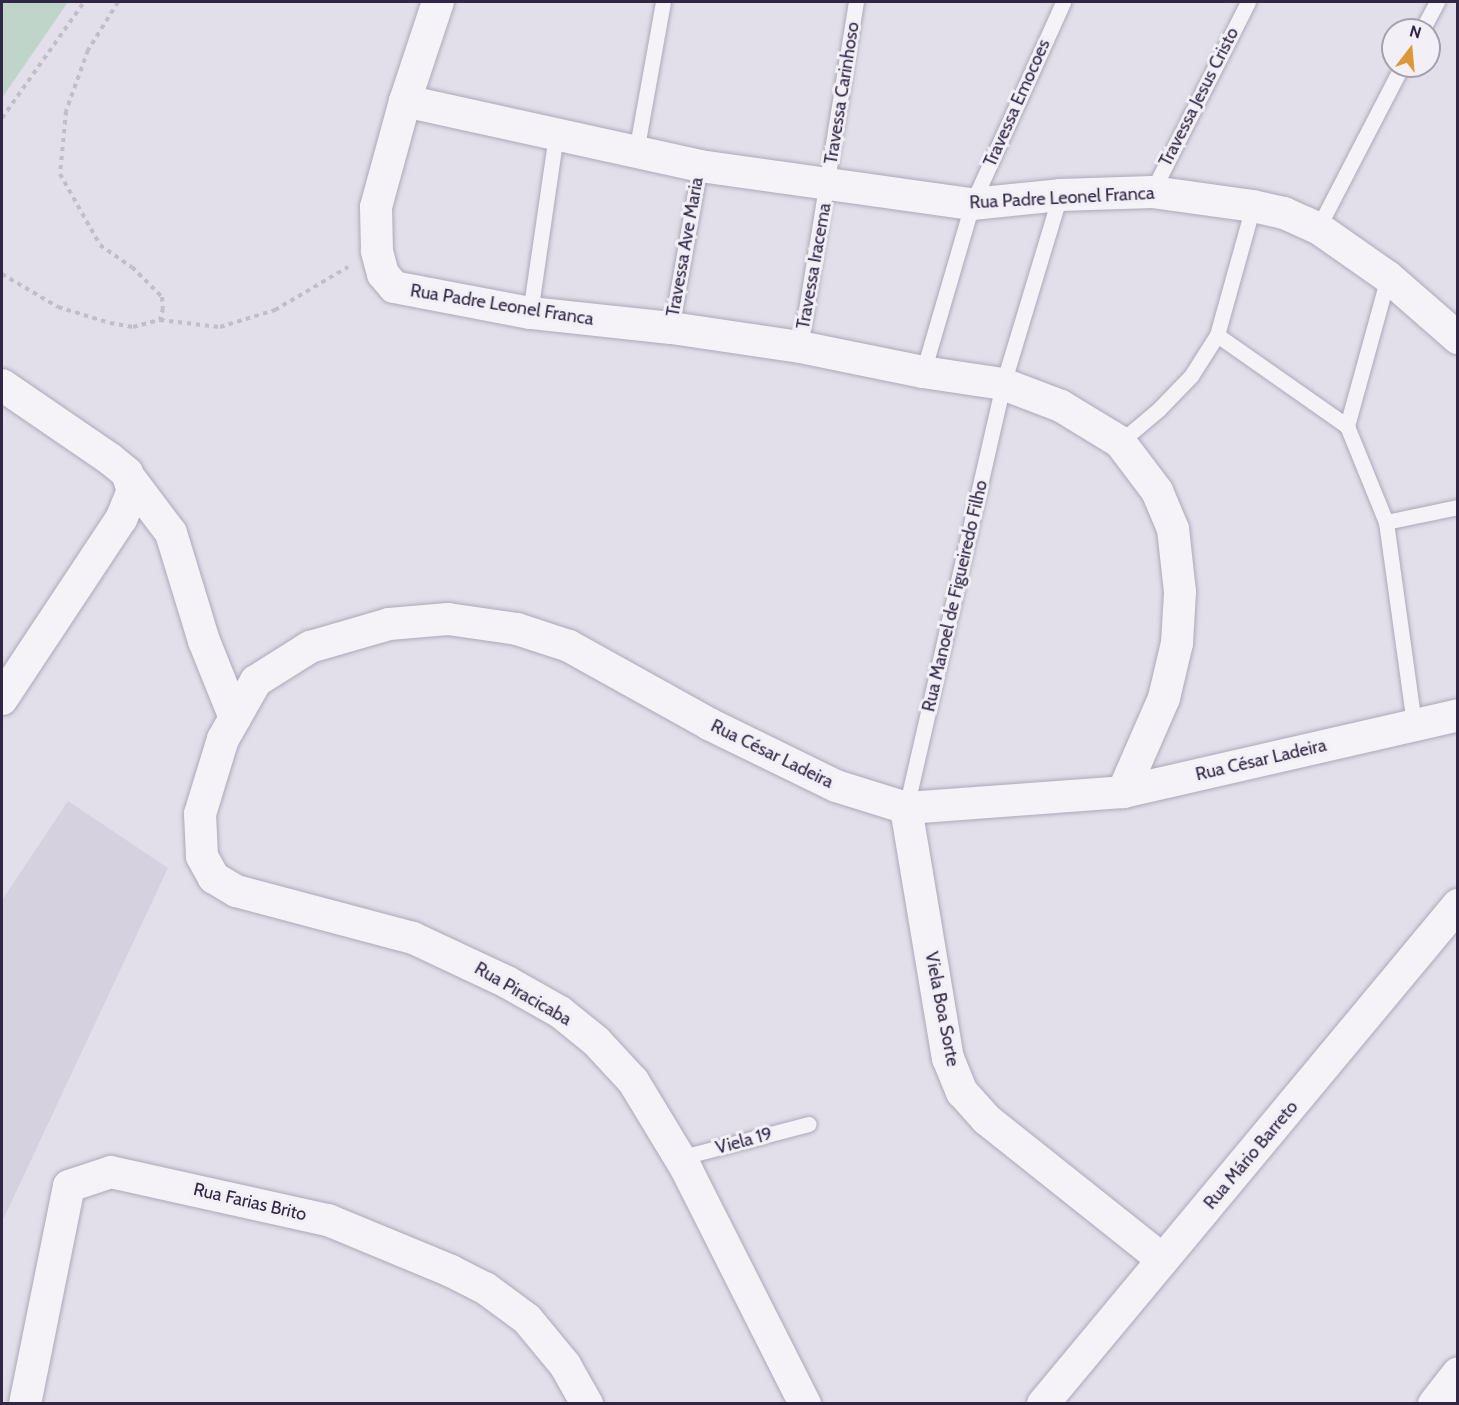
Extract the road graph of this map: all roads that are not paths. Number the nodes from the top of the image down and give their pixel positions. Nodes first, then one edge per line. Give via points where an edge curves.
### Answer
1 (438, 2) edge
2 (663, 2) edge
3 (856, 2) edge
4 (1063, 2) edge
5 (1248, 2) edge
6 (1437, 2) edge
7 (1428, 18) edge
8 (1396, 78) edge
9 (405, 101) junction
10 (556, 135) junction
11 (636, 152) junction
12 (700, 166) junction
13 (828, 185) junction
14 (1152, 192) junction
15 (1060, 195) junction
16 (972, 204) junction
17 (1253, 206) junction
18 (1318, 228) junction
19 (1388, 277) junction
20 (530, 313) junction
21 (670, 328) junction
22 (1217, 335) junction
23 (1458, 338) edge
24 (800, 348) junction
25 (923, 372) junction
26 (1004, 384) junction
27 (2, 385) edge
28 (1347, 426) junction
29 (1120, 442) junction
30 (131, 480) junction
31 (1458, 507) edge
32 (1386, 522) junction
33 (2, 699) edge
34 (1458, 715) edge
35 (235, 718) junction
36 (1414, 724) junction
37 (1123, 792) junction
38 (906, 808) junction
39 (200, 814) joint
40 (1458, 905) edge
41 (809, 1124) dead end
42 (680, 1158) junction
43 (1163, 1260) junction
44 (1458, 1373) edge
45 (25, 1404) edge
46 (587, 1404) edge
47 (805, 1404) edge
48 (1043, 1404) edge
49 (1434, 1404) edge

1 - 9 street
2 - 11 lane
3 - 13 lane, Travessa Carinhoso
4 - 16 lane, Travessa Emocoes
5 - 14 lane, Travessa Jesus Cristo
6 - 7 lane
8 - 18 lane
9 - 10 street, Rua Padre Leonel Franca
9 - 20 street, Rua Padre Leonel Franca via 376,207 382,274 394,287
10 - 11 street, Rua Padre Leonel Franca
10 - 20 lane
11 - 12 street, Rua Padre Leonel Franca
12 - 13 street, Rua Padre Leonel Franca
12 - 21 lane, Travessa Ave Maria
13 - 16 street, Rua Padre Leonel Franca
13 - 24 lane, Travessa Iracema
14 - 15 street, Rua Padre Leonel Franca
14 - 17 street, Rua Padre Leonel Franca
15 - 16 street, Rua Padre Leonel Franca
15 - 26 lane, Rua Manoel de Figueiredo Filho
16 - 25 lane, Travessa Emocoes
17 - 18 street, Rua Padre Leonel Franca via 1284,213
17 - 22 lane
18 - 19 street, Rua Padre Leonel Franca
19 - 23 street, Rua Padre Leonel Franca
19 - 28 lane
20 - 21 street, Rua Padre Leonel Franca
21 - 24 street, Rua Padre Leonel Franca
22 - 28 lane
22 - 29 lane via 1191,376
24 - 25 street, Rua Padre Leonel Franca
25 - 26 street, Rua Padre Leonel Franca
26 - 29 street, Rua Padre Leonel Franca via 1061,406
26 - 38 lane, Rua Manoel de Figueiredo Filho
27 - 30 street via 110,459
28 - 32 lane
29 - 37 street, Rua Padre Leonel Franca via 1157,491 1173,529 1180,592 1177,643 1164,698
30 - 33 street via 130,501 121,519
30 - 35 street via 171,533 204,641
31 - 32 lane
32 - 36 lane
34 - 36 street, Rua César Ladeira
35 - 38 street, Rua César Ladeira via 256,681 310,647 389,624 448,619 517,629 569,646 709,724 826,780
35 - 39 street, Rua César Ladeira via 223,739
36 - 37 street, Rua César Ladeira
37 - 38 street, Rua César Ladeira
38 - 43 street, Viela Boa Sorte via 948,1058 962,1092 986,1119
39 - 42 street, Rua Piracicaba via 202,856 214,878 236,891 413,938 560,1012 596,1041 633,1081
40 - 43 street, Rua Mário Barreto
41 - 42 lane, Viela 19
42 - 47 street, Rua Piracicaba
43 - 48 street, Rua Mário Barreto
44 - 49 street
45 - 46 street, Rua Farias Brito via 69,1186 111,1172 328,1220 451,1271 485,1288 527,1319 565,1365

